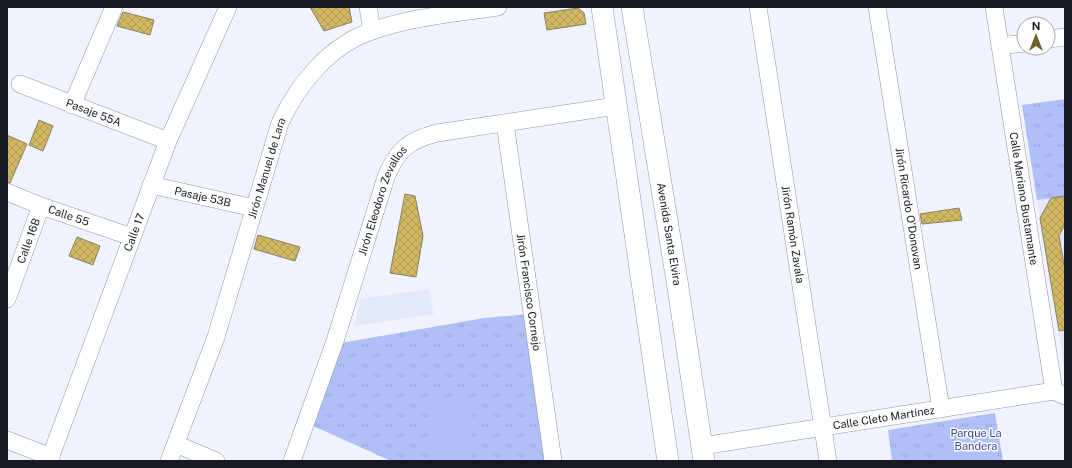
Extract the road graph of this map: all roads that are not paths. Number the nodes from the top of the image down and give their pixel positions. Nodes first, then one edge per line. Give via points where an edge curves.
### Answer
1 (114, 7) edge
2 (228, 7) edge
3 (368, 7) edge
4 (498, 7) edge
5 (602, 7) edge
6 (632, 7) edge
7 (758, 7) edge
8 (878, 7) edge
9 (994, 7) edge
10 (372, 31) junction
11 (1016, 44) edge
12 (1000, 46) junction
13 (20, 84) dead end
14 (72, 105) junction
15 (616, 106) junction
16 (505, 123) junction
17 (168, 141) junction
18 (151, 185) junction
19 (7, 192) edge
20 (41, 206) junction
21 (254, 208) junction
22 (132, 237) junction
23 (7, 299) edge
24 (1060, 394) edge
25 (941, 409) junction
26 (822, 427) junction
27 (7, 440) edge
28 (176, 444) junction
29 (703, 454) edge
30 (50, 459) edge
31 (169, 461) edge
32 (216, 461) edge
33 (292, 461) edge
34 (553, 461) edge
35 (668, 461) edge
36 (828, 461) edge

1 - 14 street
2 - 17 street, Calle 17
3 - 10 street
4 - 10 street, Jirón Manuel de Lara via 422,18
5 - 15 street
6 - 29 street, Avenida Santa Elvira
7 - 26 street, Jirón Ramón Zavala
8 - 25 street, Jirón Ricardo O'Donovan
9 - 12 street, Calle Mariano Bustamante
10 - 21 street, Jirón Manuel de Lara via 350,41 326,60 293,98 280,123
11 - 12 street
12 - 24 street, Calle Mariano Bustamante
13 - 14 street, Pasaje 55A
14 - 17 street, Pasaje 55A
15 - 16 street, Jirón Eleodoro Zevallos
15 - 35 street
16 - 33 street, Jirón Eleodoro Zevallos via 424,136 413,141 395,157 386,177 335,341
16 - 34 street, Jirón Francisco Cornejo
17 - 18 street, Calle 17
18 - 21 street, Pasaje 53B
18 - 22 street, Calle 17
19 - 20 street, Calle 55
20 - 22 street, Calle 55
20 - 23 street, Calle 16B
21 - 28 street, Jirón Manuel de Lara via 216,337
22 - 30 street, Calle 17
24 - 25 street, Calle Cleto Martínez
25 - 26 street, Calle Cleto Martínez
26 - 29 street, Calle Cleto Martínez
26 - 36 street, Jirón Ramón Zavala
27 - 30 street
28 - 31 street, Jirón Manuel de Lara
28 - 32 street

